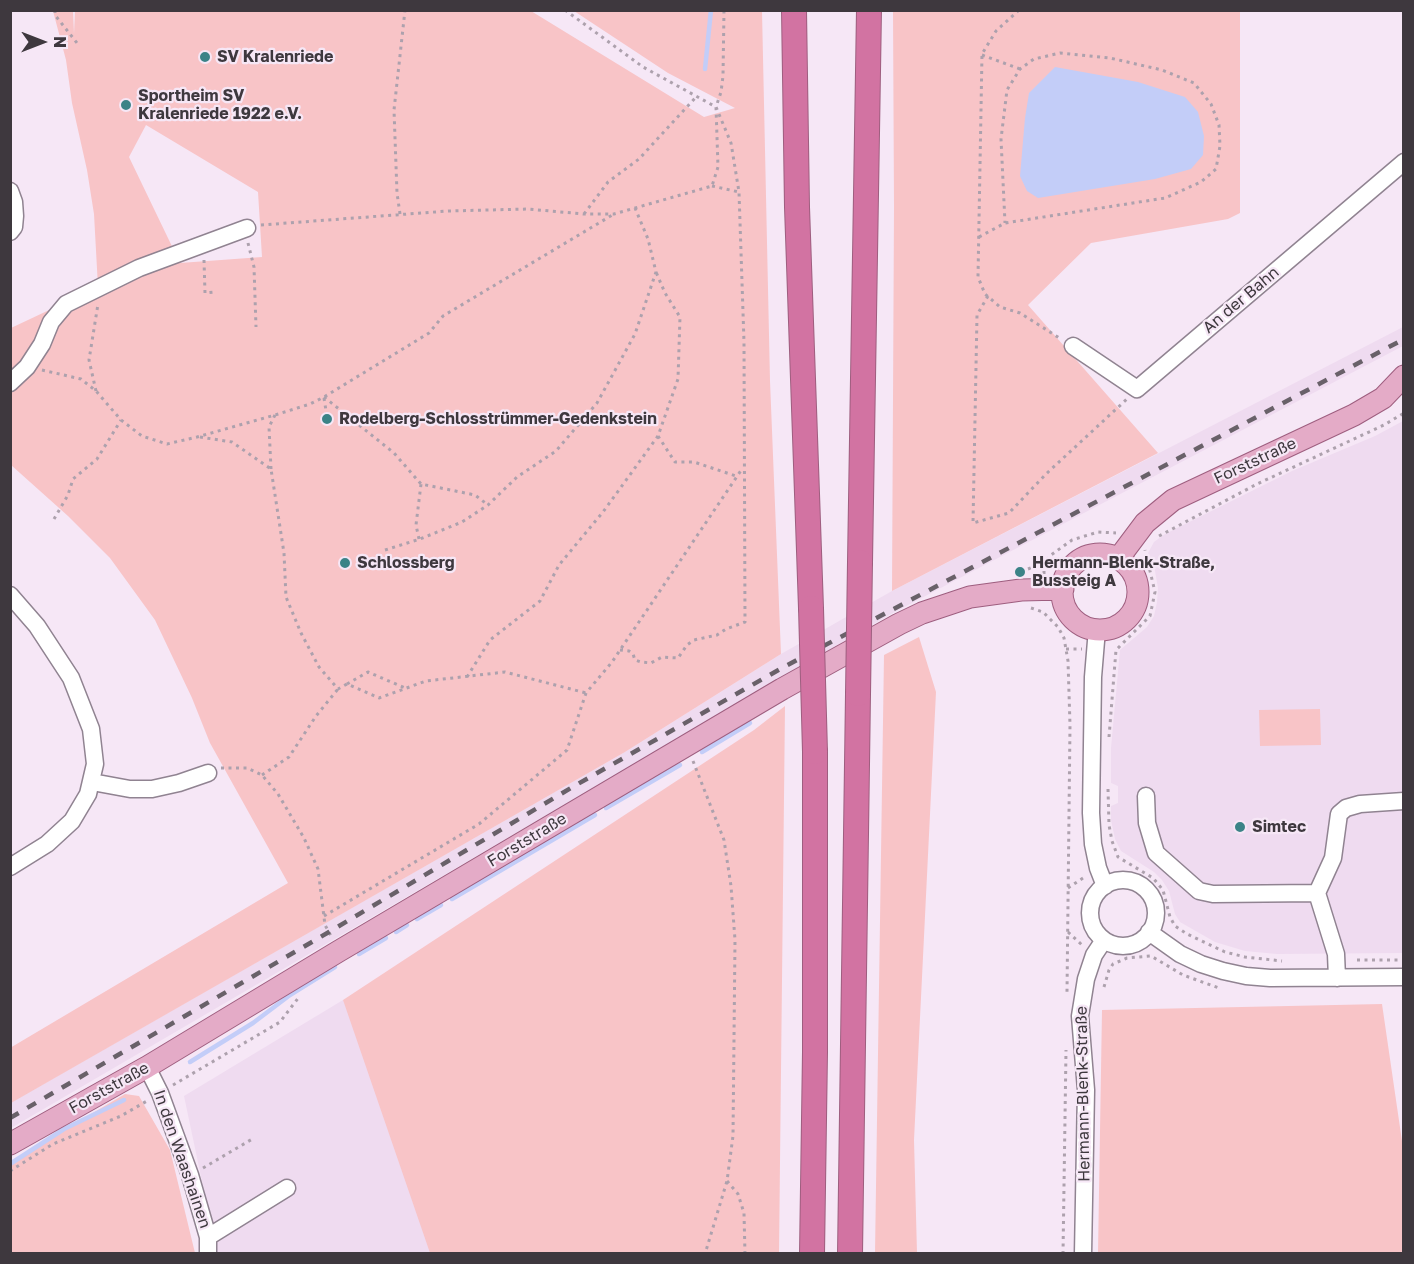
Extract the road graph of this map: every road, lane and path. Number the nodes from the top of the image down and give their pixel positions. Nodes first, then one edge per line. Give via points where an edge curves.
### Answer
1 (55, 10) edge
2 (405, 10) edge
3 (565, 10) edge
4 (724, 10) edge
5 (794, 10) edge
6 (869, 10) edge
7 (1018, 10) edge
8 (77, 44) dead end
9 (982, 54) junction
10 (1020, 69) junction
11 (696, 97) junction
12 (716, 107) junction
13 (1404, 162) edge
14 (712, 186) junction
15 (10, 191) edge
16 (739, 192) junction
17 (635, 208) junction
18 (400, 214) junction
19 (584, 214) junction
20 (614, 214) junction
21 (1005, 223) junction
22 (245, 228) junction
23 (10, 232) edge
24 (979, 237) junction
25 (210, 242) junction
26 (656, 272) junction
27 (98, 287) junction
28 (215, 292) dead end
29 (988, 296) junction
30 (256, 327) dead end
31 (1073, 346) joint
32 (27, 367) junction
33 (1404, 376) edge
34 (10, 383) edge
35 (1137, 389) junction
36 (96, 391) junction
37 (324, 397) junction
38 (1404, 413) edge
39 (275, 415) junction
40 (327, 417) dead end
41 (121, 420) junction
42 (658, 436) junction
43 (197, 437) junction
44 (743, 468) junction
45 (272, 469) junction
46 (736, 476) junction
47 (421, 484) junction
48 (488, 505) junction
49 (54, 519) dead end
50 (420, 539) junction
51 (1155, 539) dead end
52 (1135, 548) junction
53 (385, 550) dead end
54 (1044, 563) junction
55 (1028, 569) dead end
56 (1053, 589) junction
57 (10, 595) edge
58 (1097, 629) junction
59 (620, 650) junction
60 (466, 677) junction
61 (347, 684) junction
62 (338, 688) junction
63 (406, 688) junction
64 (586, 693) junction
65 (1077, 724) dead end
66 (1070, 725) junction
67 (1109, 744) dead end
68 (694, 763) dead end
69 (208, 772) joint
70 (262, 775) junction
71 (92, 782) junction
72 (1108, 785) dead end
73 (1146, 796) dead end
74 (1404, 801) edge
75 (10, 867) edge
76 (1105, 886) junction
77 (1317, 893) junction
78 (324, 916) junction
79 (1149, 932) junction
80 (1104, 940) junction
81 (339, 951) junction
82 (1155, 957) dead end
83 (1336, 960) junction
84 (1404, 960) edge
85 (1284, 961) dead end
86 (1404, 977) edge
87 (1337, 978) junction
88 (1104, 987) dead end
89 (303, 993) dead end
90 (1067, 998) dead end
91 (1066, 1042) dead end
92 (147, 1067) junction
93 (160, 1093) junction
94 (254, 1138) dead end
95 (10, 1144) edge
96 (202, 1169) dead end
97 (10, 1171) edge
98 (728, 1181) junction
99 (287, 1188) dead end
100 (208, 1245) edge
101 (705, 1254) edge
102 (745, 1254) edge
103 (812, 1254) edge
104 (850, 1254) edge
105 (1063, 1254) edge
106 (1083, 1254) edge

1 - 8 path
2 - 18 path via 394,110
3 - 11 path via 643,67
4 - 12 path via 723,76
5 - 103 highway, bridge via 815,752
6 - 104 highway, bridge
7 - 9 path via 996,31
9 - 10 path
9 - 24 path
10 - 21 path via 1007,90 1001,139
10 - 21 path via 1034,59 1060,53 1110,58 1162,70 1194,83 1211,104 1220,125 1220,146 1216,169 1202,182 1165,198
11 - 12 path
11 - 19 path via 639,159 608,182
12 - 14 path via 718,167
12 - 16 path via 731,143
13 - 35 street, An der Bahn
14 - 16 path
14 - 17 path
15 - 23 street via 15,216
16 - 44 path
17 - 20 path
17 - 26 path
18 - 19 path via 528,209
18 - 22 path
19 - 20 path
20 - 37 path via 443,316 429,333
21 - 24 path
22 - 25 street
22 - 30 path via 255,267
24 - 29 path via 978,277
25 - 27 street
25 - 28 path via 204,263 205,293
26 - 42 path via 681,317 678,379
26 - 48 path via 635,334 597,403 556,452 517,477
27 - 32 street via 58,311
27 - 36 path via 89,360
29 - 31 path via 1000,307 1020,314
29 - 35 path via 977,315 973,523 1009,513
31 - 35 street
32 - 34 street
32 - 36 path via 81,379
33 - 52 main road, Forststraße via 1383,398 1354,415 1173,500 1145,523
36 - 41 path
37 - 39 path
37 - 40 path
37 - 47 path via 394,453
38 - 51 path via 1257,484
39 - 43 path
39 - 45 path via 268,427
41 - 43 path via 142,436 167,444
41 - 49 path via 97,459 73,479
42 - 46 path via 675,462 694,462
42 - 60 path via 559,565 540,601 489,640
43 - 45 path via 232,442
44 - 46 path
44 - 59 path via 745,622 694,640 678,658 641,662 629,651
45 - 62 path via 286,597 319,667
46 - 59 path
47 - 48 path via 475,495
47 - 50 path via 416,525
48 - 50 path via 462,522
50 - 53 path
52 - 54 path via 1116,533 1098,532 1072,540
52 - 56 main road via 1082,559
52 - 58 main road via 1132,571 1138,589 1130,615 1115,627
52 - 67 path via 1155,592 1150,616 1116,650
54 - 55 path
54 - 56 path
56 - 58 main road via 1081,624
56 - 66 path via 1043,612 1059,627 1064,638
56 - 81 main road, Forststraße via 970,597 899,624
57 - 71 street via 60,659 80,696 94,745
58 - 76 street via 1091,813 1093,844
59 - 64 path
60 - 63 path via 426,681
60 - 64 path via 505,672
61 - 62 path
61 - 63 path via 379,698
61 - 63 path via 368,672
62 - 70 path via 315,716 290,758
64 - 78 path via 567,750 479,824
65 - 66 path
66 - 90 path
68 - 98 path via 724,840 731,886 735,1027
69 - 70 path via 247,768
69 - 71 street via 152,789
70 - 78 path via 278,794 318,869
71 - 75 street via 72,821 47,844
72 - 85 path via 1109,825 1118,857 1153,878 1163,890 1175,926 1225,952
73 - 77 street via 1147,823 1156,853 1199,891
74 - 77 street via 1360,804 1339,814 1333,858
76 - 79 street via 1128,881 1149,894 1155,917
76 - 80 street via 1094,897 1090,912 1093,928
77 - 83 street
78 - 81 path
79 - 80 street via 1132,945 1117,946
79 - 87 street via 1180,954 1223,971 1270,978
80 - 106 street, Hermann-Blenk-Straße via 1086,979 1080,1016 1086,1090
81 - 92 main road, Forststraße
82 - 88 path via 1138,956 1113,964
83 - 84 path
83 - 87 street
86 - 87 street
89 - 93 path via 280,1022
91 - 105 path
92 - 93 street, In den Waashainen
92 - 95 main road, Forststraße
93 - 97 path via 121,1116 53,1144
93 - 100 street, In den Waashainen via 190,1175
94 - 96 path
98 - 101 path
98 - 102 path via 738,1194 744,1213
99 - 100 street

